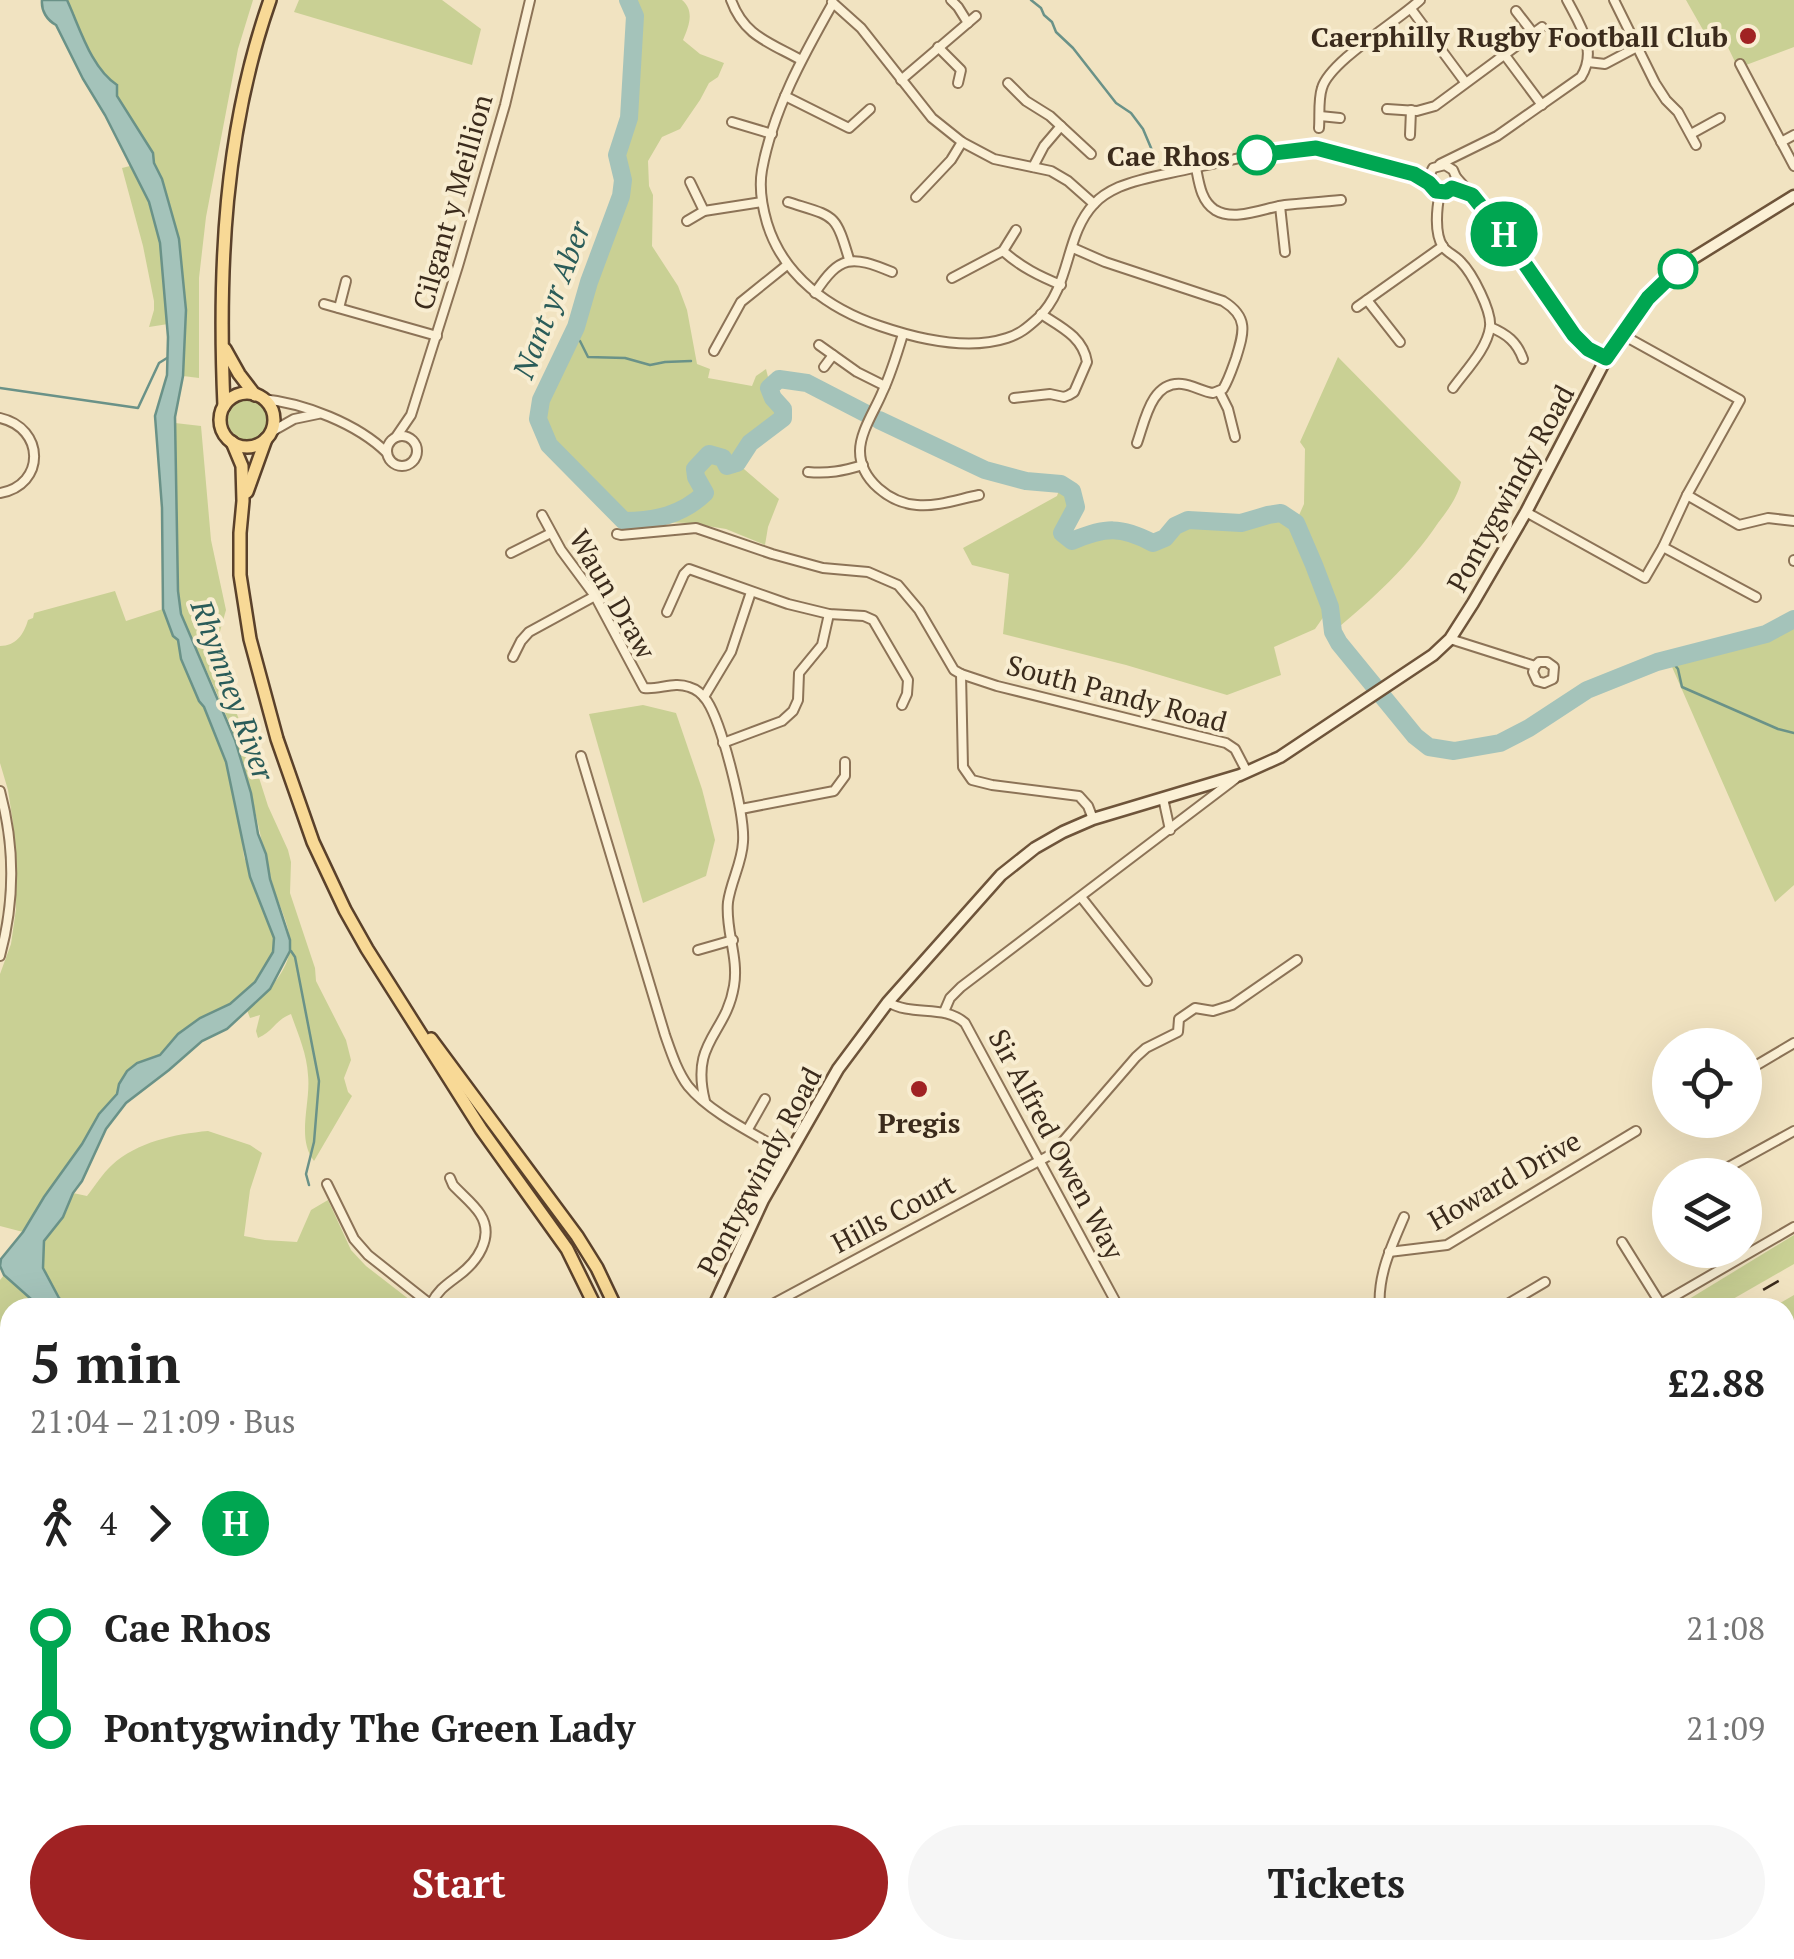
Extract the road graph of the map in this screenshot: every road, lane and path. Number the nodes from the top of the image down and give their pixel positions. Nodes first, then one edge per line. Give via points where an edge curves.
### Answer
1 (270, 0) edge
2 (530, 0) edge
3 (731, 0) edge
4 (950, 0) edge
5 (1420, 0) edge
6 (1567, 0) edge
7 (1614, 0) edge
8 (832, 2) edge
9 (1411, 9) junction
10 (1516, 11) dead end
11 (1542, 27) dead end
12 (1533, 33) junction
13 (938, 47) junction
14 (1638, 47) junction
15 (1504, 54) junction
16 (801, 60) junction
17 (1588, 62) junction
18 (972, 64) dead end
19 (1740, 64) dead end
20 (961, 70) junction
21 (902, 80) junction
22 (1465, 82) junction
23 (958, 83) dead end
24 (1008, 83) dead end
25 (785, 96) junction
26 (1542, 106) junction
27 (870, 108) dead end
28 (1388, 109) dead end
29 (1411, 110) junction
30 (1320, 116) junction
31 (1340, 118) dead end
32 (1720, 118) dead end
33 (732, 122) dead end
34 (1061, 126) junction
35 (1319, 128) dead end
36 (772, 134) junction
37 (1690, 134) junction
38 (1794, 134) edge
39 (1410, 135) dead end
40 (962, 142) junction
41 (1781, 142) junction
42 (1696, 146) dead end
43 (1469, 152) junction
44 (1090, 154) dead end
45 (1437, 166) junction
46 (1794, 166) edge
47 (1033, 167) junction
48 (1196, 168) junction
49 (1454, 173) junction
50 (1414, 174) junction
51 (690, 182) dead end
52 (1429, 183) junction
53 (1452, 188) junction
54 (1440, 192) junction
55 (1472, 195) junction
56 (1794, 196) edge
57 (916, 198) dead end
58 (1341, 200) dead end
59 (762, 202) junction
60 (788, 202) dead end
61 (1094, 204) junction
62 (1280, 206) junction
63 (704, 211) junction
64 (686, 221) dead end
65 (1016, 230) dead end
66 (1442, 246) junction
67 (1072, 248) junction
68 (1002, 251) junction
69 (1285, 252) dead end
70 (850, 260) junction
71 (788, 265) junction
72 (892, 272) dead end
73 (952, 278) dead end
74 (346, 281) dead end
75 (1062, 285) junction
76 (815, 293) junction
77 (1367, 300) junction
78 (324, 304) dead end
79 (1357, 307) dead end
80 (339, 308) junction
81 (1042, 314) junction
82 (1490, 327) junction
83 (903, 334) junction
84 (1621, 334) junction
85 (437, 336) junction
86 (1400, 342) dead end
87 (223, 345) junction
88 (820, 345) dead end
89 (714, 351) dead end
90 (833, 355) junction
91 (1606, 358) junction
92 (1523, 360) dead end
93 (824, 367) dead end
94 (885, 386) junction
95 (1453, 388) dead end
96 (1219, 391) junction
97 (259, 397) junction
98 (1014, 398) dead end
99 (224, 406) junction
100 (318, 414) junction
101 (411, 415) junction
102 (0, 418) edge
103 (269, 435) junction
104 (368, 436) junction
105 (1235, 437) dead end
106 (395, 438) junction
107 (413, 441) junction
108 (232, 442) junction
109 (1137, 443) dead end
110 (387, 453) junction
111 (863, 465) junction
112 (808, 472) dead end
113 (0, 493) edge
114 (978, 495) dead end
115 (1687, 495) junction
116 (244, 501) junction
117 (1526, 512) junction
118 (542, 515) dead end
119 (1794, 520) edge
120 (551, 533) junction
121 (617, 534) dead end
122 (1664, 547) junction
123 (511, 553) dead end
124 (751, 592) junction
125 (595, 596) junction
126 (1756, 597) dead end
127 (667, 612) dead end
128 (828, 614) junction
129 (1450, 638) junction
130 (513, 657) dead end
131 (1535, 666) dead end
132 (961, 674) junction
133 (704, 697) junction
134 (902, 705) dead end
135 (722, 742) junction
136 (581, 756) dead end
137 (845, 762) dead end
138 (1243, 774) junction
139 (0, 791) edge
140 (1163, 798) junction
141 (741, 809) junction
142 (1092, 819) junction
143 (1170, 830) junction
144 (1081, 897) junction
145 (733, 940) junction
146 (698, 950) dead end
147 (0, 956) edge
148 (1297, 960) dead end
149 (1147, 981) dead end
150 (401, 1000) junction
151 (888, 1002) junction
152 (944, 1012) junction
153 (1794, 1043) edge
154 (1762, 1062) edge
155 (764, 1099) dead end
156 (706, 1101) junction
157 (748, 1129) junction
158 (1636, 1131) dead end
159 (1794, 1131) edge
160 (788, 1154) junction
161 (1745, 1158) edge
162 (1039, 1160) junction
163 (450, 1178) dead end
164 (327, 1184) dead end
165 (1404, 1216) dead end
166 (1794, 1227) edge
167 (1622, 1242) dead end
168 (1389, 1252) junction
169 (1546, 1282) dead end
170 (423, 1298) edge
171 (436, 1298) edge
172 (591, 1298) edge
173 (611, 1298) edge
174 (717, 1298) edge
175 (783, 1298) edge
176 (1113, 1298) edge
177 (1381, 1298) edge
178 (1518, 1298) edge
179 (1653, 1298) edge
180 (1671, 1298) edge

1 - 87 main road via 232,155 222,254
2 - 85 street, Cilgant y Meillion
3 - 16 street via 745,27
4 - 13 street via 972,19
5 - 9 street
6 - 17 street via 1586,39
7 - 14 street
8 - 16 street
8 - 21 street
9 - 22 street
9 - 30 street via 1328,76
10 - 12 street
11 - 12 street
12 - 15 street
13 - 20 street
13 - 21 street
14 - 17 street via 1605,64
14 - 37 street
15 - 22 street
15 - 26 street
16 - 25 street
17 - 26 street via 1576,82
18 - 20 street
19 - 41 street
20 - 23 street
21 - 40 street
22 - 29 street via 1434,106
24 - 34 street
25 - 27 street via 849,128
25 - 36 street
26 - 43 street
28 - 29 street
29 - 39 street
30 - 31 street
30 - 35 street
32 - 37 street
33 - 36 street
34 - 44 street
34 - 47 street
36 - 59 street via 761,174
37 - 42 street
38 - 41 street
40 - 47 street via 994,159
40 - 57 street
41 - 46 street
43 - 45 street
43 - 49 street
45 - 49 street
45 - 50 street
45 - 52 street
47 - 61 street via 1068,181
48 - 50 street via 1316,148
48 - 61 street via 1121,186
48 - 62 street via 1205,200 1220,212
49 - 53 street
49 - 55 street
50 - 52 street
51 - 63 street
52 - 54 street
53 - 54 street
53 - 55 street
54 - 66 street
55 - 91 street via 1574,335
56 - 84 main road, Pontygwindy Road via 1684,264
58 - 62 street
59 - 63 street
59 - 71 street via 772,240
60 - 70 street via 835,221
61 - 67 street
62 - 69 street
63 - 64 street
65 - 68 street
66 - 77 street
66 - 82 street via 1467,269
67 - 75 street
67 - 96 street via 1232,307 1243,335
68 - 73 street
68 - 75 street
70 - 72 street
70 - 76 street via 838,264
71 - 76 street
71 - 89 street via 741,302
74 - 80 street
75 - 81 street
76 - 83 street
77 - 79 street
77 - 86 street
78 - 80 street
80 - 85 street
81 - 83 street via 1023,332 985,342
81 - 98 street via 1071,334 1086,362 1070,396
82 - 92 street via 1510,338
82 - 95 street
83 - 94 street
84 - 91 main road, Pontygwindy Road
84 - 115 street via 1740,400
85 - 101 street, Cilgant y Meillion
87 - 97 main road
87 - 99 main road
88 - 90 street
90 - 93 street
90 - 94 street
91 - 117 main road, Pontygwindy Road
94 - 111 street via 862,439
96 - 105 street
96 - 109 street via 1166,387 1153,398
97 - 99 main road via 238,395
97 - 100 street
97 - 103 main road via 273,414
99 - 108 main road via 222,430
100 - 103 street
100 - 104 street
101 - 106 street, Cilgant y Meillion
101 - 107 street, Cilgant y Meillion
102 - 113 street via 21,426 35,457 27,479
103 - 108 main road via 254,446
103 - 116 main road
104 - 106 street
104 - 110 street
106 - 107 street
106 - 110 street
107 - 110 street via 417,455 408,466 394,464
108 - 116 main road via 242,466
111 - 112 street
111 - 114 street via 870,480 896,500 917,505
115 - 119 street via 1738,524
115 - 122 street
116 - 150 main road via 241,586 277,739 330,879
117 - 122 street via 1645,578
117 - 129 main road, Pontygwindy Road
118 - 120 street, Waun Draw
120 - 123 street
120 - 125 street, Waun Draw
121 - 132 street via 696,528 823,568 868,572 898,585
122 - 126 street
124 - 127 street via 689,569
124 - 128 street
124 - 133 street via 731,652
125 - 130 street via 529,632
125 - 133 street, Waun Draw via 644,688 671,684
128 - 134 street via 873,620 908,680
128 - 135 street via 822,645 799,673 792,710 782,722
129 - 131 street
129 - 138 main road, Pontygwindy Road via 1311,738
132 - 138 street, South Pandy Road via 1226,742 1235,748
132 - 142 street via 963,766 972,780 1079,796
133 - 135 street
135 - 141 street
136 - 156 street via 665,1035 677,1068
137 - 141 street via 834,791
138 - 140 main road, Pontygwindy Road
138 - 143 street, Pontygwindy Road
139 - 147 street via 12,890
140 - 142 main road, Pontygwindy Road
140 - 143 street
141 - 145 street via 743,847 729,898
142 - 151 main road, Pontygwindy Road via 1035,848 988,886
143 - 144 street, Pontygwindy Road
144 - 149 street
144 - 152 street, Pontygwindy Road via 961,987
145 - 146 street
145 - 156 street via 734,985 700,1073
148 - 162 street, Hills Court via 1232,1005 1195,1008 1179,1019 1178,1032 1146,1048 1062,1145
150 - 172 main road via 567,1249
150 - 173 main road via 577,1236
151 - 152 street
151 - 160 main road, Pontygwindy Road
152 - 162 street, Sir Alfred Owen Way via 965,1022
153 - 154 street
155 - 157 street
156 - 157 street
157 - 160 street
158 - 168 street, Howard Drive via 1447,1245
159 - 161 street
160 - 174 main road, Pontygwindy Road
162 - 175 street, Hills Court
162 - 176 street, Sir Alfred Owen Way
163 - 171 street via 483,1218 486,1240
164 - 170 street via 354,1239
165 - 168 street
166 - 180 street
167 - 179 street
168 - 177 street
169 - 178 street

